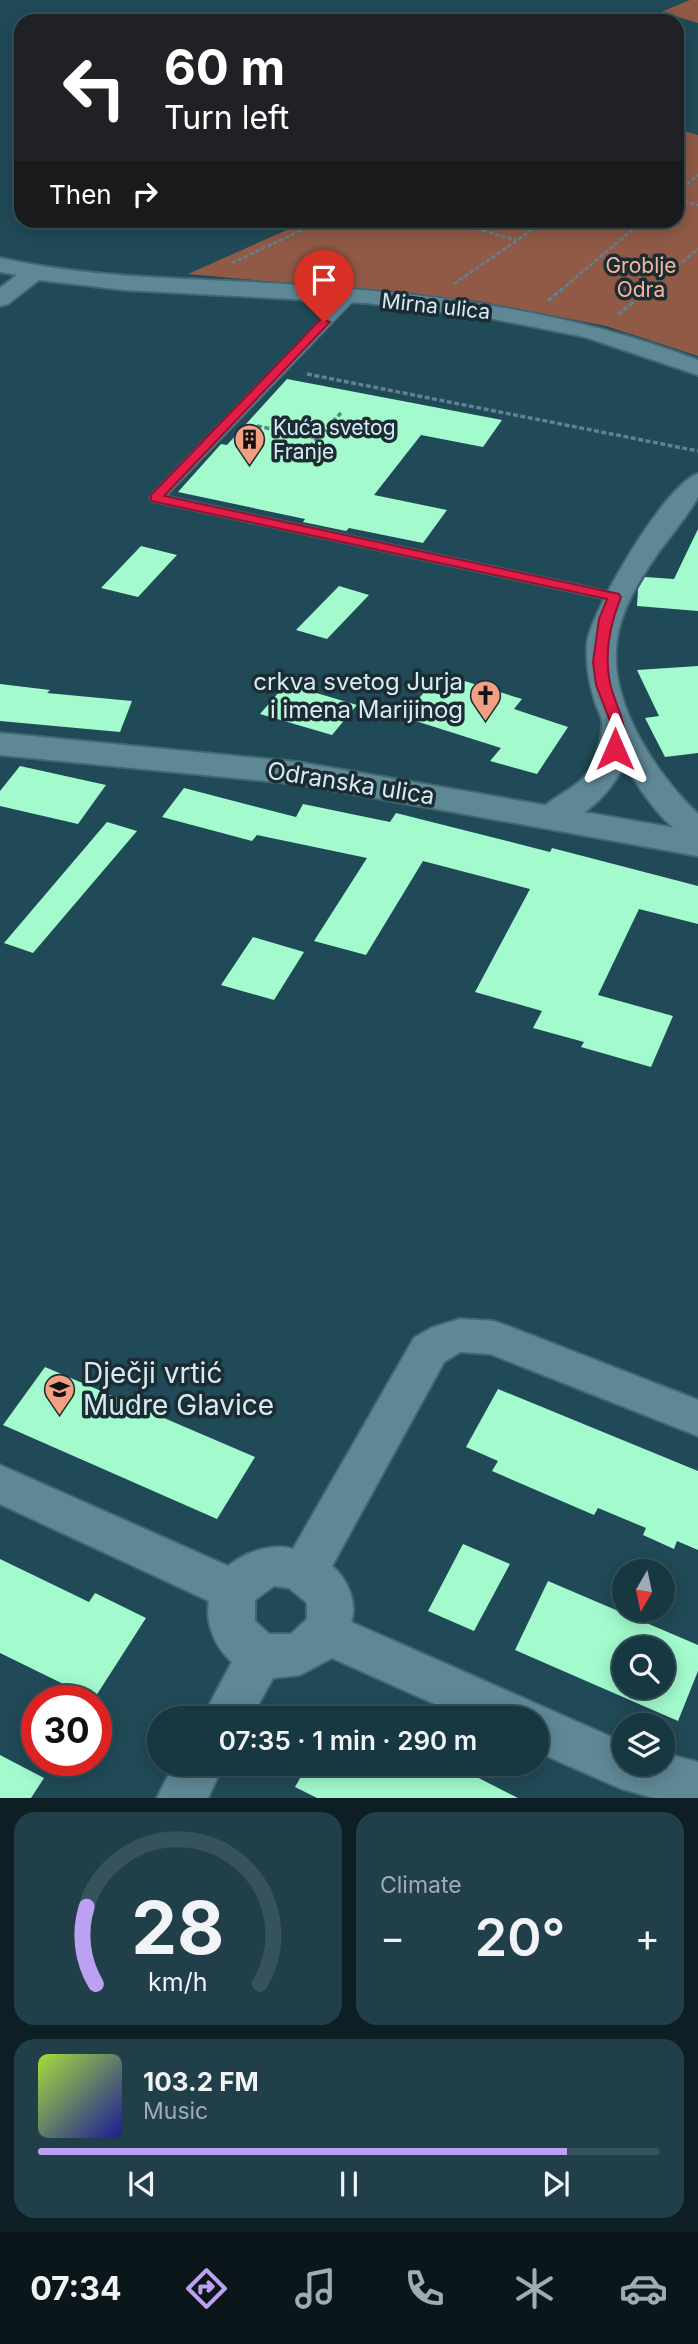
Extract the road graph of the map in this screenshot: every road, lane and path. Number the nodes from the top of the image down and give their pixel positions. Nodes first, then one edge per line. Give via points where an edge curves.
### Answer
1 (698, 175) edge
2 (684, 187) edge
3 (306, 228) edge
4 (472, 228) edge
5 (535, 228) edge
6 (634, 228) edge
7 (517, 241) junction
8 (698, 249) edge
9 (0, 265) edge
10 (34, 273) junction
11 (204, 287) junction
12 (448, 288) dead end
13 (350, 297) junction
14 (0, 299) edge
15 (545, 303) dead end
16 (616, 317) dead end
17 (279, 368) junction
18 (698, 368) edge
19 (341, 413) dead end
20 (229, 420) junction
21 (317, 438) junction
22 (698, 451) edge
23 (299, 460) dead end
24 (698, 482) edge
25 (615, 597) junction
26 (617, 721) junction
27 (0, 744) edge
28 (552, 816) junction
29 (698, 831) edge
30 (698, 844) edge
31 (698, 1418) edge
32 (0, 1484) edge
33 (305, 1571) junction
34 (236, 1591) junction
35 (325, 1633) junction
36 (261, 1654) junction
37 (233, 1706) edge
38 (490, 1706) edge
39 (549, 1733) edge
40 (194, 1776) edge
41 (698, 1786) edge
42 (182, 1798) edge

1 - 2 path
3 - 11 path via 221,268
4 - 7 path
5 - 7 path
6 - 15 path
7 - 12 path
8 - 16 path
9 - 10 street, Mirna ulica
10 - 11 street, Mirna ulica
10 - 14 street
11 - 13 street, Mirna ulica
13 - 17 lane
13 - 18 street, Mirna ulica via 565,325 626,340
17 - 20 lane
17 - 22 path
19 - 21 path
20 - 21 path
20 - 25 lane via 156,498
21 - 23 path
24 - 25 street
25 - 26 street via 606,619 600,662
26 - 28 street via 615,749 604,774 589,792
26 - 29 street via 672,810
27 - 28 street, Odranska ulica via 298,773
28 - 30 street, Odranska ulica
31 - 33 street via 493,1338 446,1337 429,1350
32 - 34 street
33 - 34 street via 274,1566 245,1579
33 - 35 street via 326,1591 330,1619
34 - 36 street via 230,1620 236,1635
35 - 36 street via 290,1657
35 - 38 street
36 - 37 street
39 - 41 street via 622,1766
40 - 42 street

